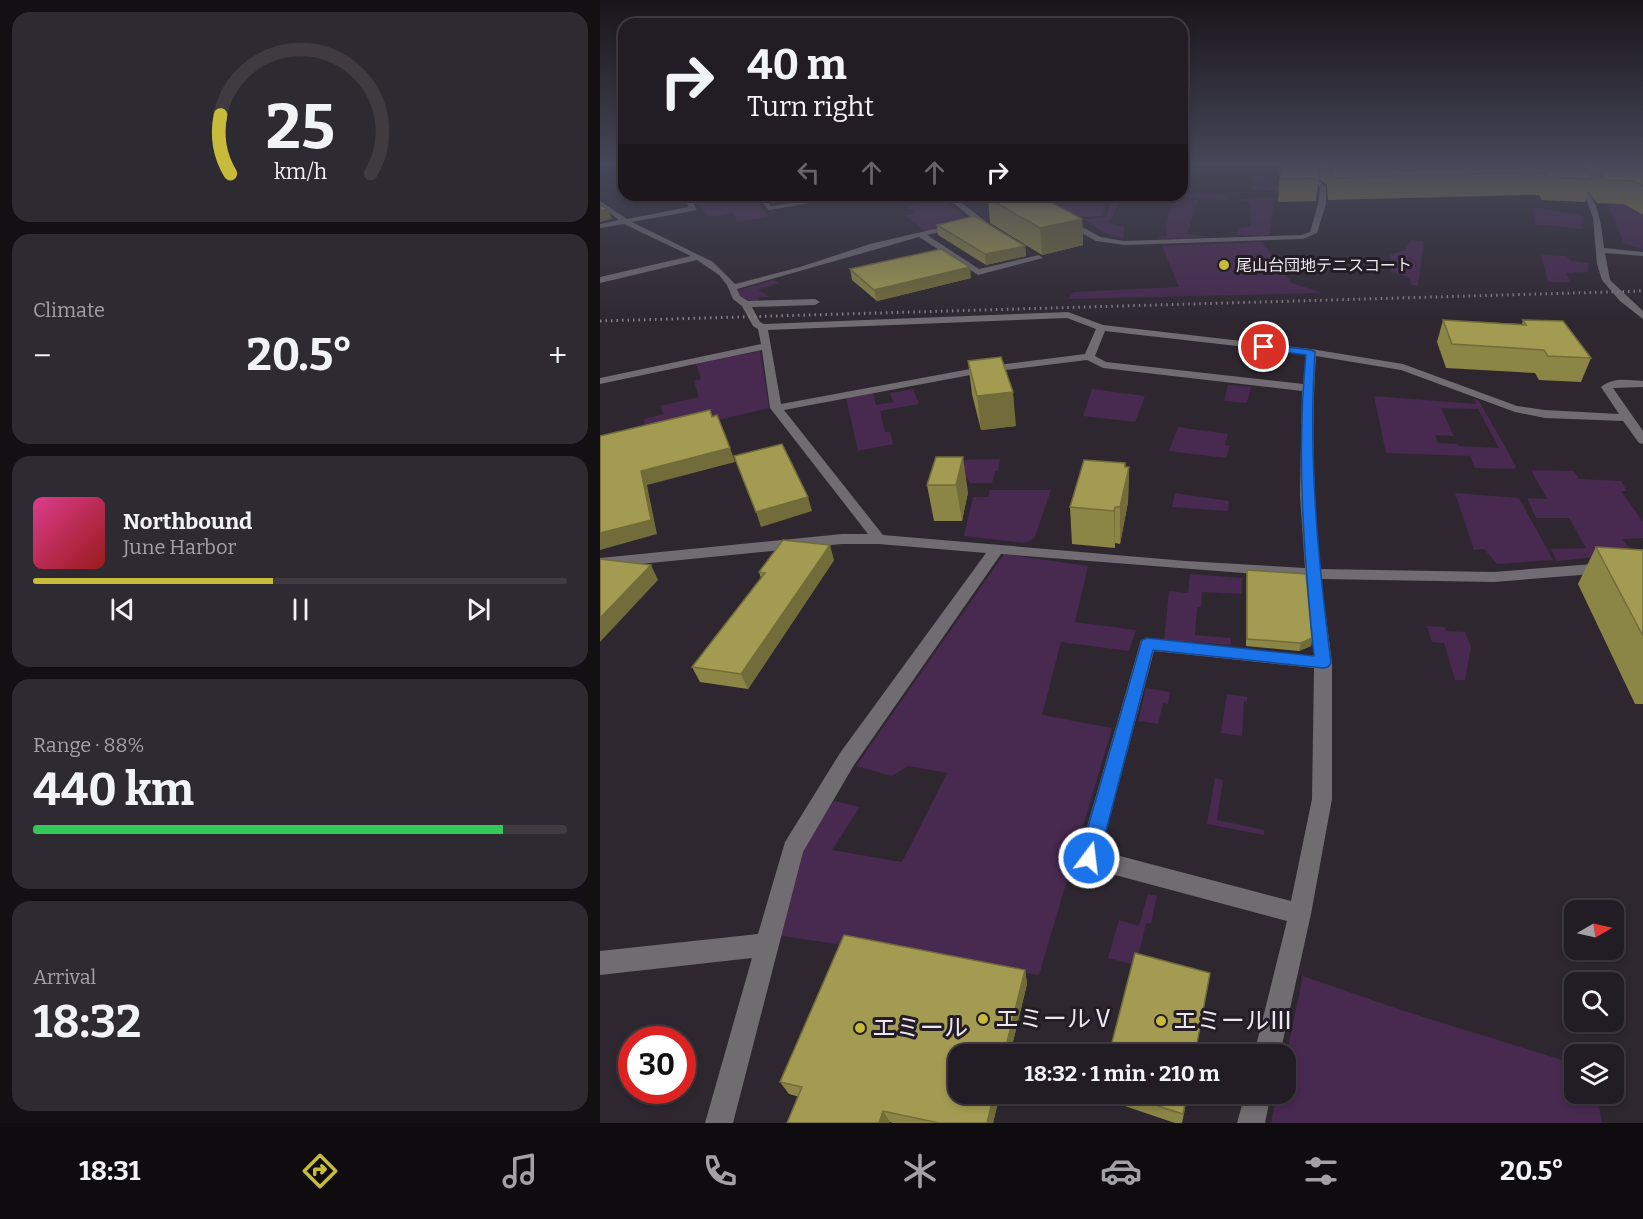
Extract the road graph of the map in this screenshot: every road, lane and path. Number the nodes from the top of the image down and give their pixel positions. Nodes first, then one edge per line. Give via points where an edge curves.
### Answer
1 (620, 217) edge
2 (644, 217) edge
3 (973, 217) edge
4 (1057, 217) edge
5 (1318, 217) edge
6 (1596, 217) edge
7 (625, 221) junction
8 (977, 221) junction
9 (600, 226) edge
10 (998, 233) edge
11 (921, 235) junction
12 (1600, 250) junction
13 (1029, 252) edge
14 (1643, 254) edge
15 (698, 257) junction
16 (600, 280) edge
17 (734, 287) junction
18 (815, 302) dead end
19 (746, 304) junction
20 (1643, 316) edge
21 (763, 327) junction
22 (1101, 328) junction
23 (767, 346) junction
24 (1311, 352) junction
25 (1089, 357) junction
26 (600, 381) edge
27 (1643, 384) edge
28 (1308, 388) junction
29 (776, 408) junction
30 (1628, 418) junction
31 (1643, 440) edge
32 (879, 539) junction
33 (996, 549) junction
34 (600, 563) edge
35 (1643, 565) edge
36 (1313, 574) junction
37 (1323, 663) junction
38 (1300, 914) junction
39 (766, 945) junction
40 (600, 963) edge
41 (1269, 1044) edge
42 (1256, 1104) edge
43 (719, 1123) edge
44 (1251, 1123) edge

1 - 7 street
2 - 7 street
3 - 8 street
4 - 5 street via 1099,239 1124,243 1303,237 1313,233
6 - 12 street
7 - 9 street
7 - 15 street
8 - 10 street
8 - 11 street
11 - 13 street via 978,272 1039,258
11 - 17 street
12 - 14 street
12 - 20 street via 1606,281
15 - 16 street
15 - 17 street
17 - 19 street via 736,297
18 - 19 street
19 - 21 street via 756,324
21 - 22 street via 1068,315
21 - 23 street
22 - 24 street
22 - 25 street
23 - 26 street
23 - 29 street
24 - 28 street
24 - 30 street via 1403,367 1515,409
25 - 28 street via 1103,365
25 - 29 street via 981,370
27 - 30 street via 1615,383 1607,387
28 - 36 street via 1307,495
29 - 32 street
30 - 31 street
32 - 33 street
32 - 34 street via 842,538
33 - 36 street
33 - 39 street via 847,759 793,849
35 - 36 street via 1497,577
36 - 37 street
37 - 38 street via 1322,800
37 - 38 street via 1147,644 1089,858
38 - 41 street
39 - 40 street
39 - 43 street
42 - 44 street

